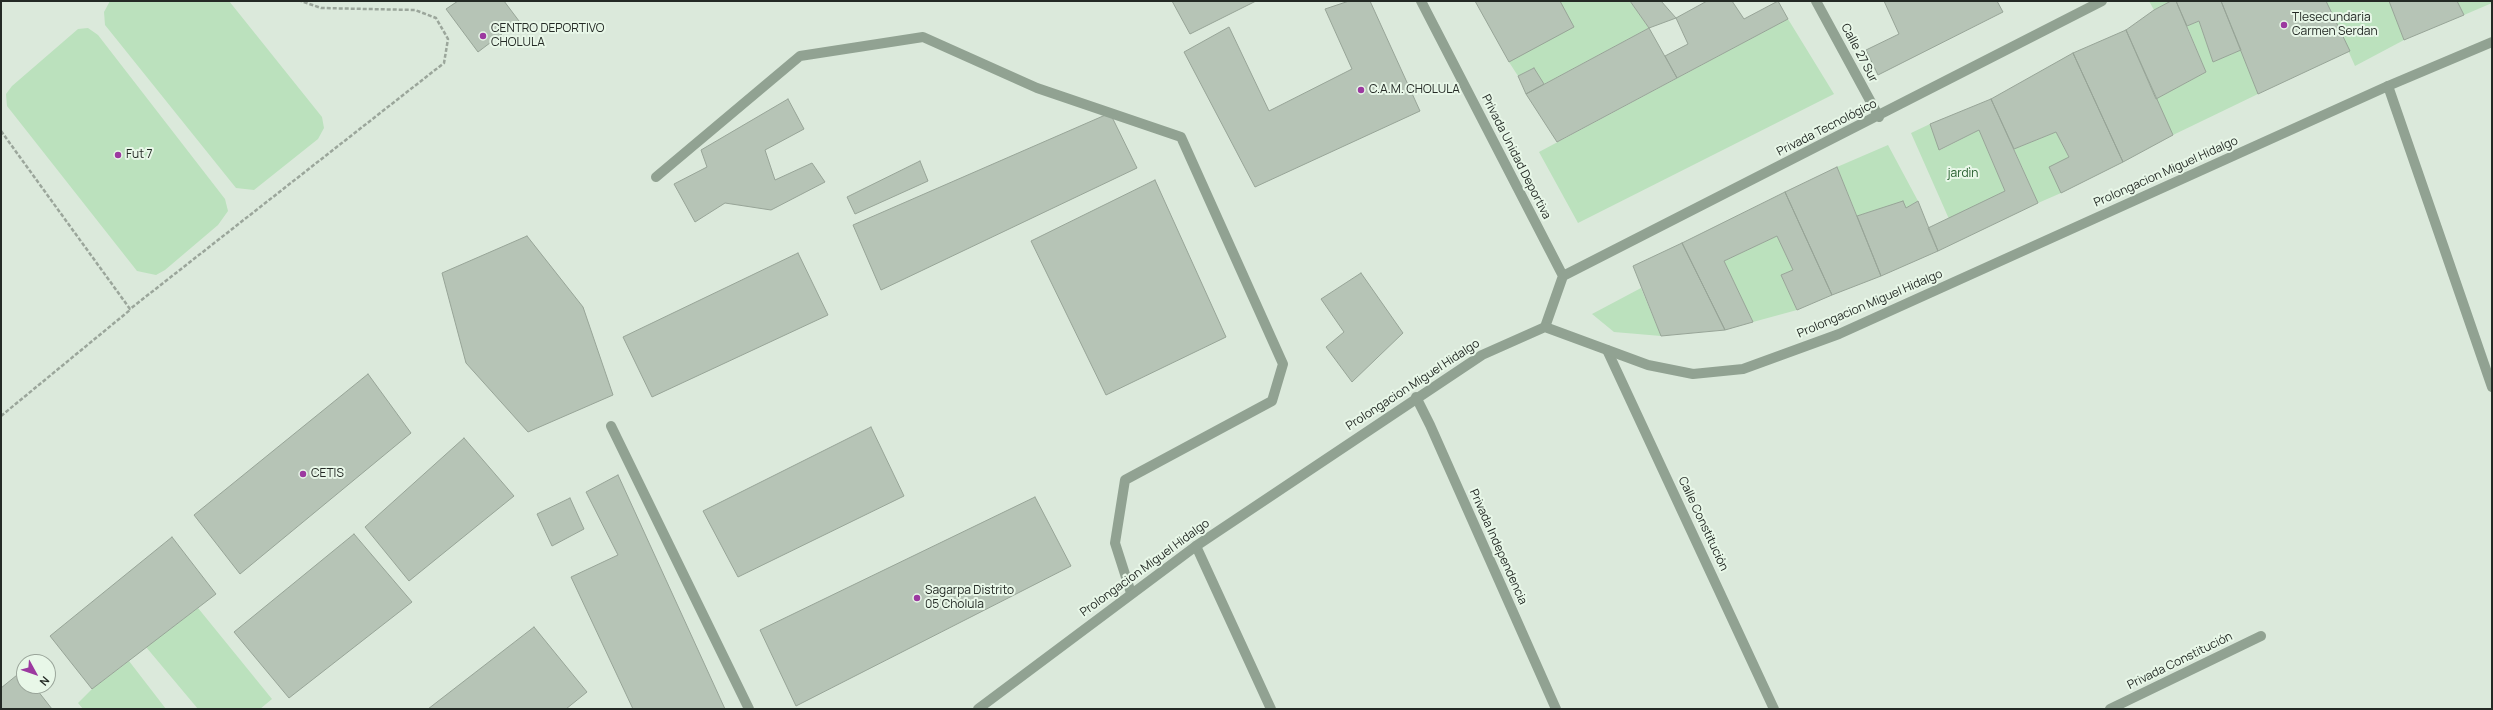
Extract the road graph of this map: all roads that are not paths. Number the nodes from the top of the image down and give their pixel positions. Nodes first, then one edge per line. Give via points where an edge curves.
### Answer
1 (1421, 1) edge
2 (1816, 1) edge
3 (2102, 1) edge
4 (2492, 42) edge
5 (2388, 86) junction
6 (1878, 117) junction
7 (656, 177) dead end
8 (1563, 276) junction
9 (1545, 327) junction
10 (1607, 350) junction
11 (2492, 387) edge
12 (1416, 397) junction
13 (610, 426) dead end
14 (1196, 546) junction
15 (1131, 593) junction
16 (2261, 636) dead end
17 (749, 709) edge
18 (978, 709) edge
19 (1271, 709) edge
20 (1556, 709) edge
21 (1774, 709) edge
22 (2110, 709) edge

1 - 8 street, Privada Unidad Deportiva
2 - 6 street, Calle 27 Sur
3 - 6 street, Privada Tecnológico
4 - 5 street, Prolongacion Miguel Hidalgo
5 - 10 street, Prolongacion Miguel Hidalgo via 1839,334 1743,369 1693,374 1648,365
5 - 11 street
6 - 8 street, Privada Tecnológico
7 - 15 street via 800,56 923,37 1037,88 1181,137 1283,364 1272,401 1125,480 1115,543
8 - 9 street
9 - 10 street, Prolongacion Miguel Hidalgo
9 - 12 street, Prolongacion Miguel Hidalgo via 1482,355
10 - 21 street, Calle Constitución
12 - 14 street, Prolongacion Miguel Hidalgo
12 - 20 street, Privada Independencia
13 - 17 street
14 - 15 street, Prolongacion Miguel Hidalgo
14 - 19 street
15 - 18 street, Prolongacion Miguel Hidalgo
16 - 22 street, Privada Constitución

